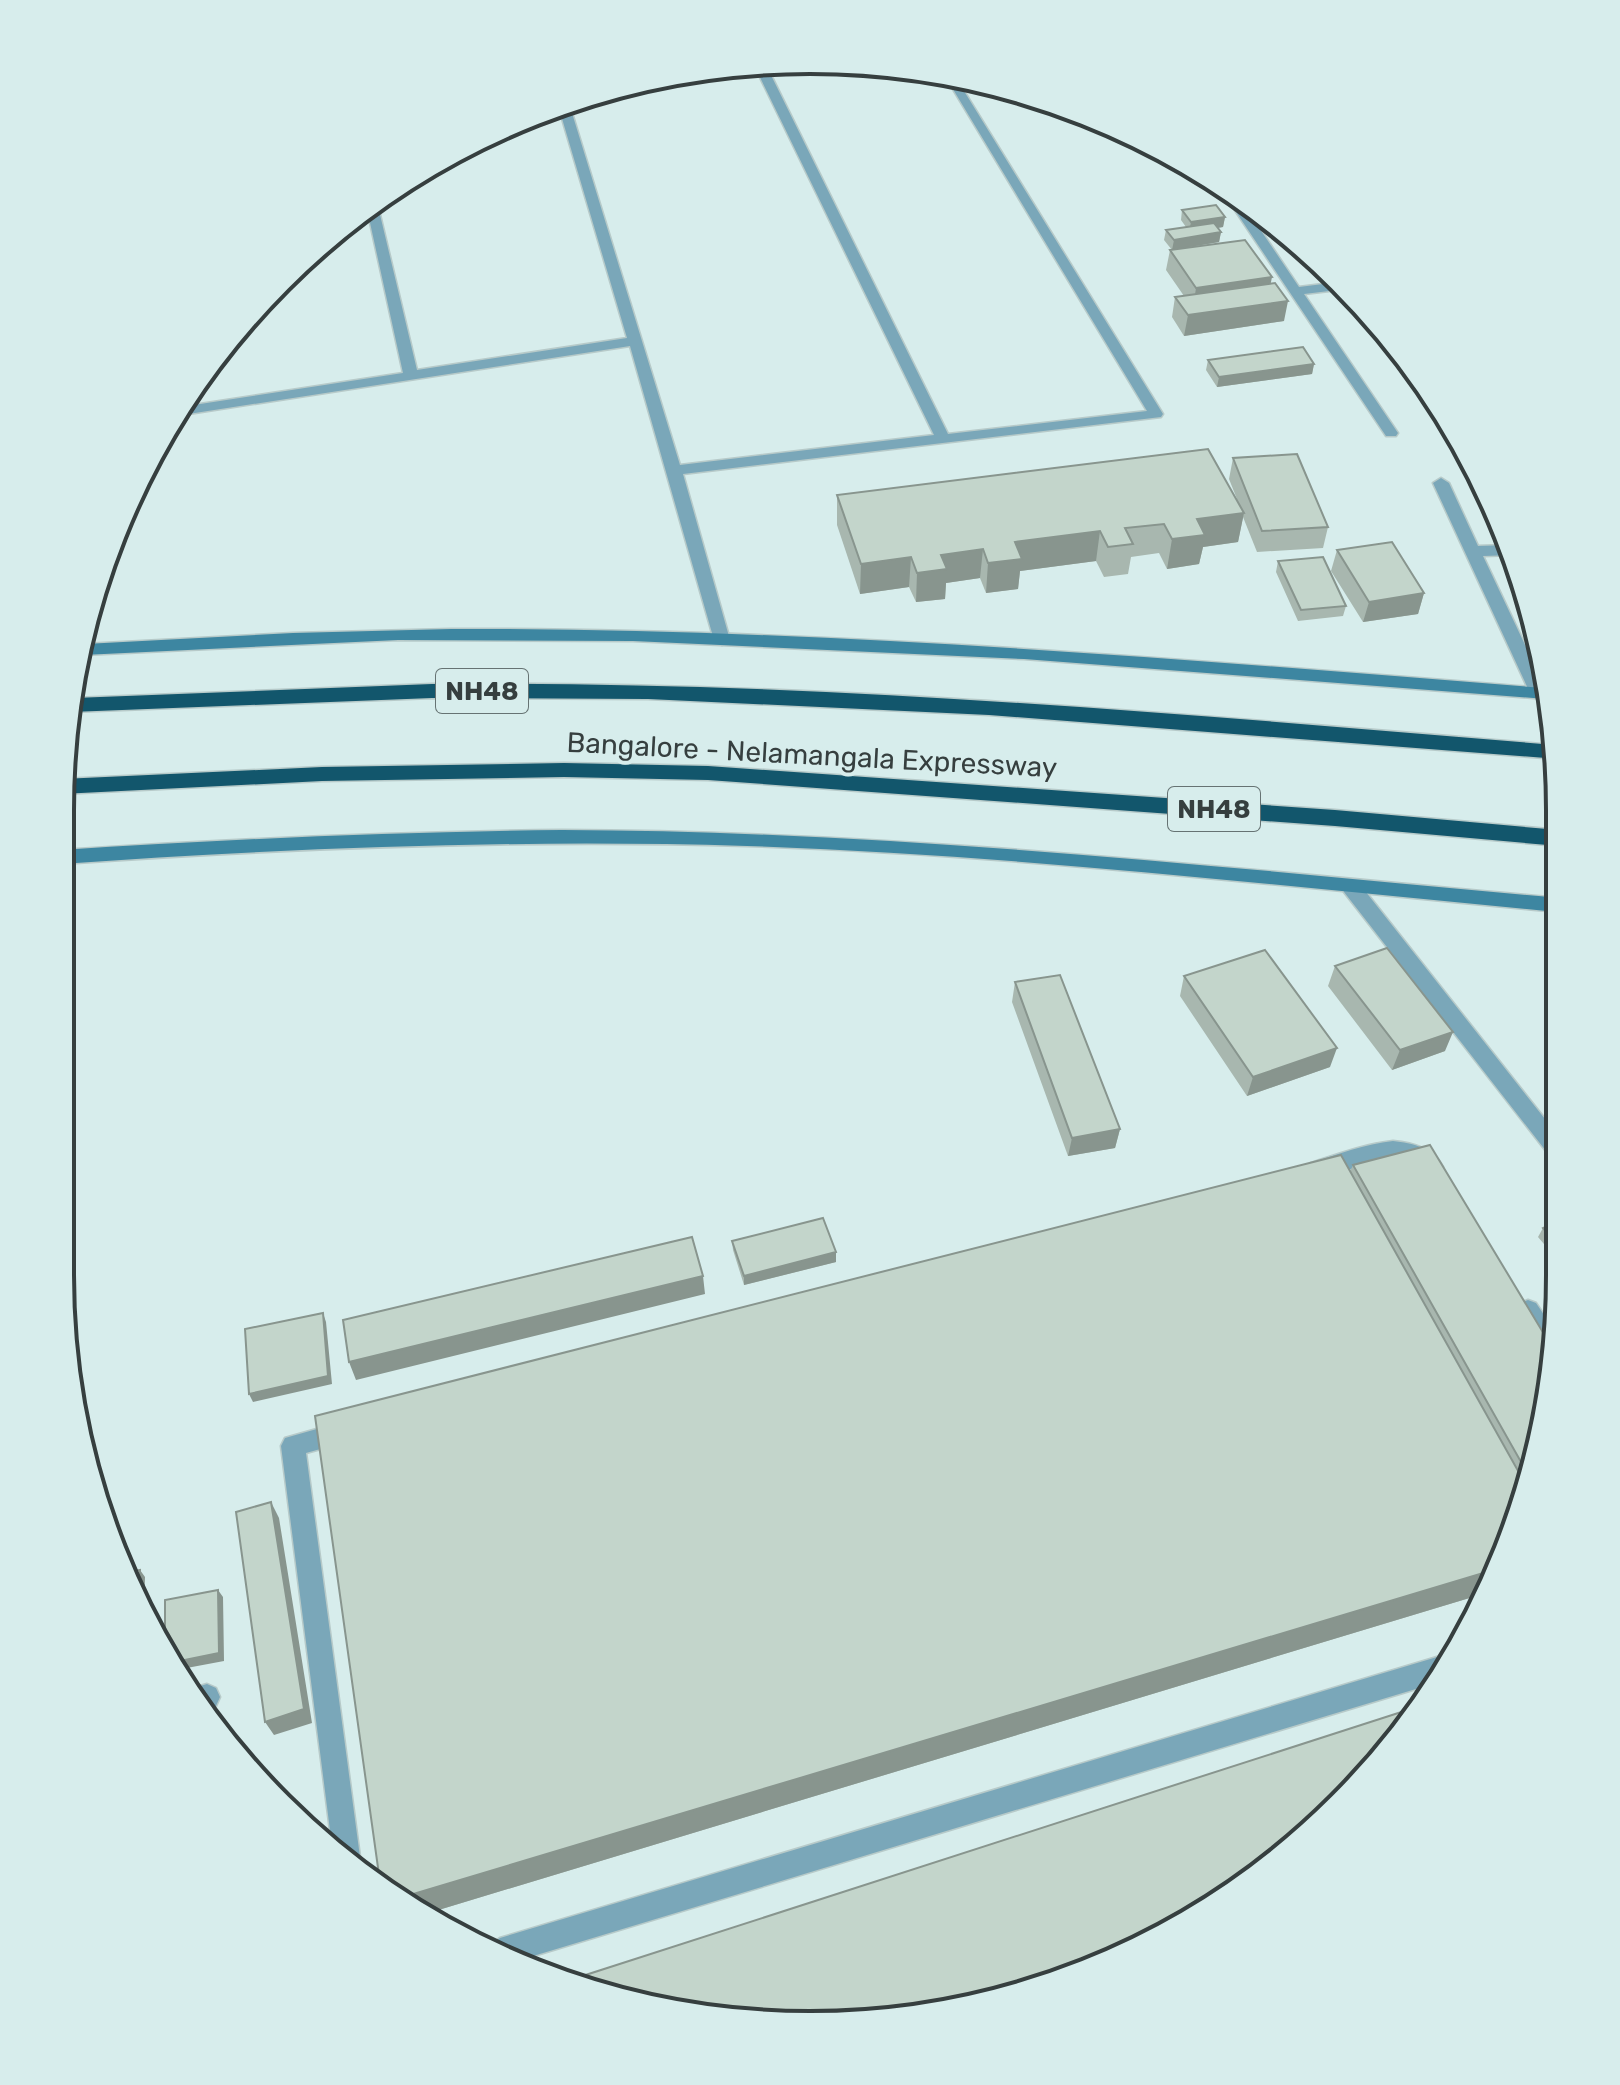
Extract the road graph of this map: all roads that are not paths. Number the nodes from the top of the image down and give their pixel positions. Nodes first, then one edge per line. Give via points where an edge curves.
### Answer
1 (765, 76) edge
2 (957, 89) edge
3 (567, 115) edge
4 (375, 216) edge
5 (1246, 217) edge
6 (1328, 288) edge
7 (1296, 291) junction
8 (633, 341) junction
9 (411, 377) junction
10 (193, 410) edge
11 (1391, 433) dead end
12 (943, 439) junction
13 (676, 470) junction
14 (1441, 483) dead end
15 (1498, 550) edge
16 (1473, 551) junction
17 (722, 640) junction
18 (92, 650) edge
19 (1534, 676) edge
20 (1536, 693) edge
21 (82, 705) edge
22 (1543, 751) edge
23 (75, 786) edge
24 (1546, 837) edge
25 (74, 856) edge
26 (1351, 887) junction
27 (1546, 904) edge
28 (1546, 1136) edge
29 (1290, 1177) edge
30 (1447, 1190) edge
31 (1518, 1295) edge
32 (1543, 1333) edge
33 (370, 1425) edge
34 (1429, 1672) edge
35 (345, 1845) edge
36 (513, 1948) edge

1 - 12 street
2 - 12 street via 1156,414
3 - 8 street
4 - 9 street
5 - 7 street
6 - 7 street
7 - 11 street
8 - 9 street
8 - 13 street
9 - 10 street
12 - 13 street
13 - 17 street
14 - 16 street
15 - 16 street
16 - 19 street
17 - 18 street via 473,634 301,637
17 - 20 street via 1027,652
21 - 22 highway, Bangalore - Nelamangala Expressway / NH48 via 461,690 646,692 891,702
23 - 24 highway, Bangalore - Nelamangala Expressway / NH48 via 322,774 708,773
25 - 26 street via 372,839 636,837 912,848
26 - 27 street
26 - 28 street
29 - 30 street via 1398,1148 1415,1151 1430,1163
31 - 32 street
33 - 35 street via 293,1446
34 - 36 street

